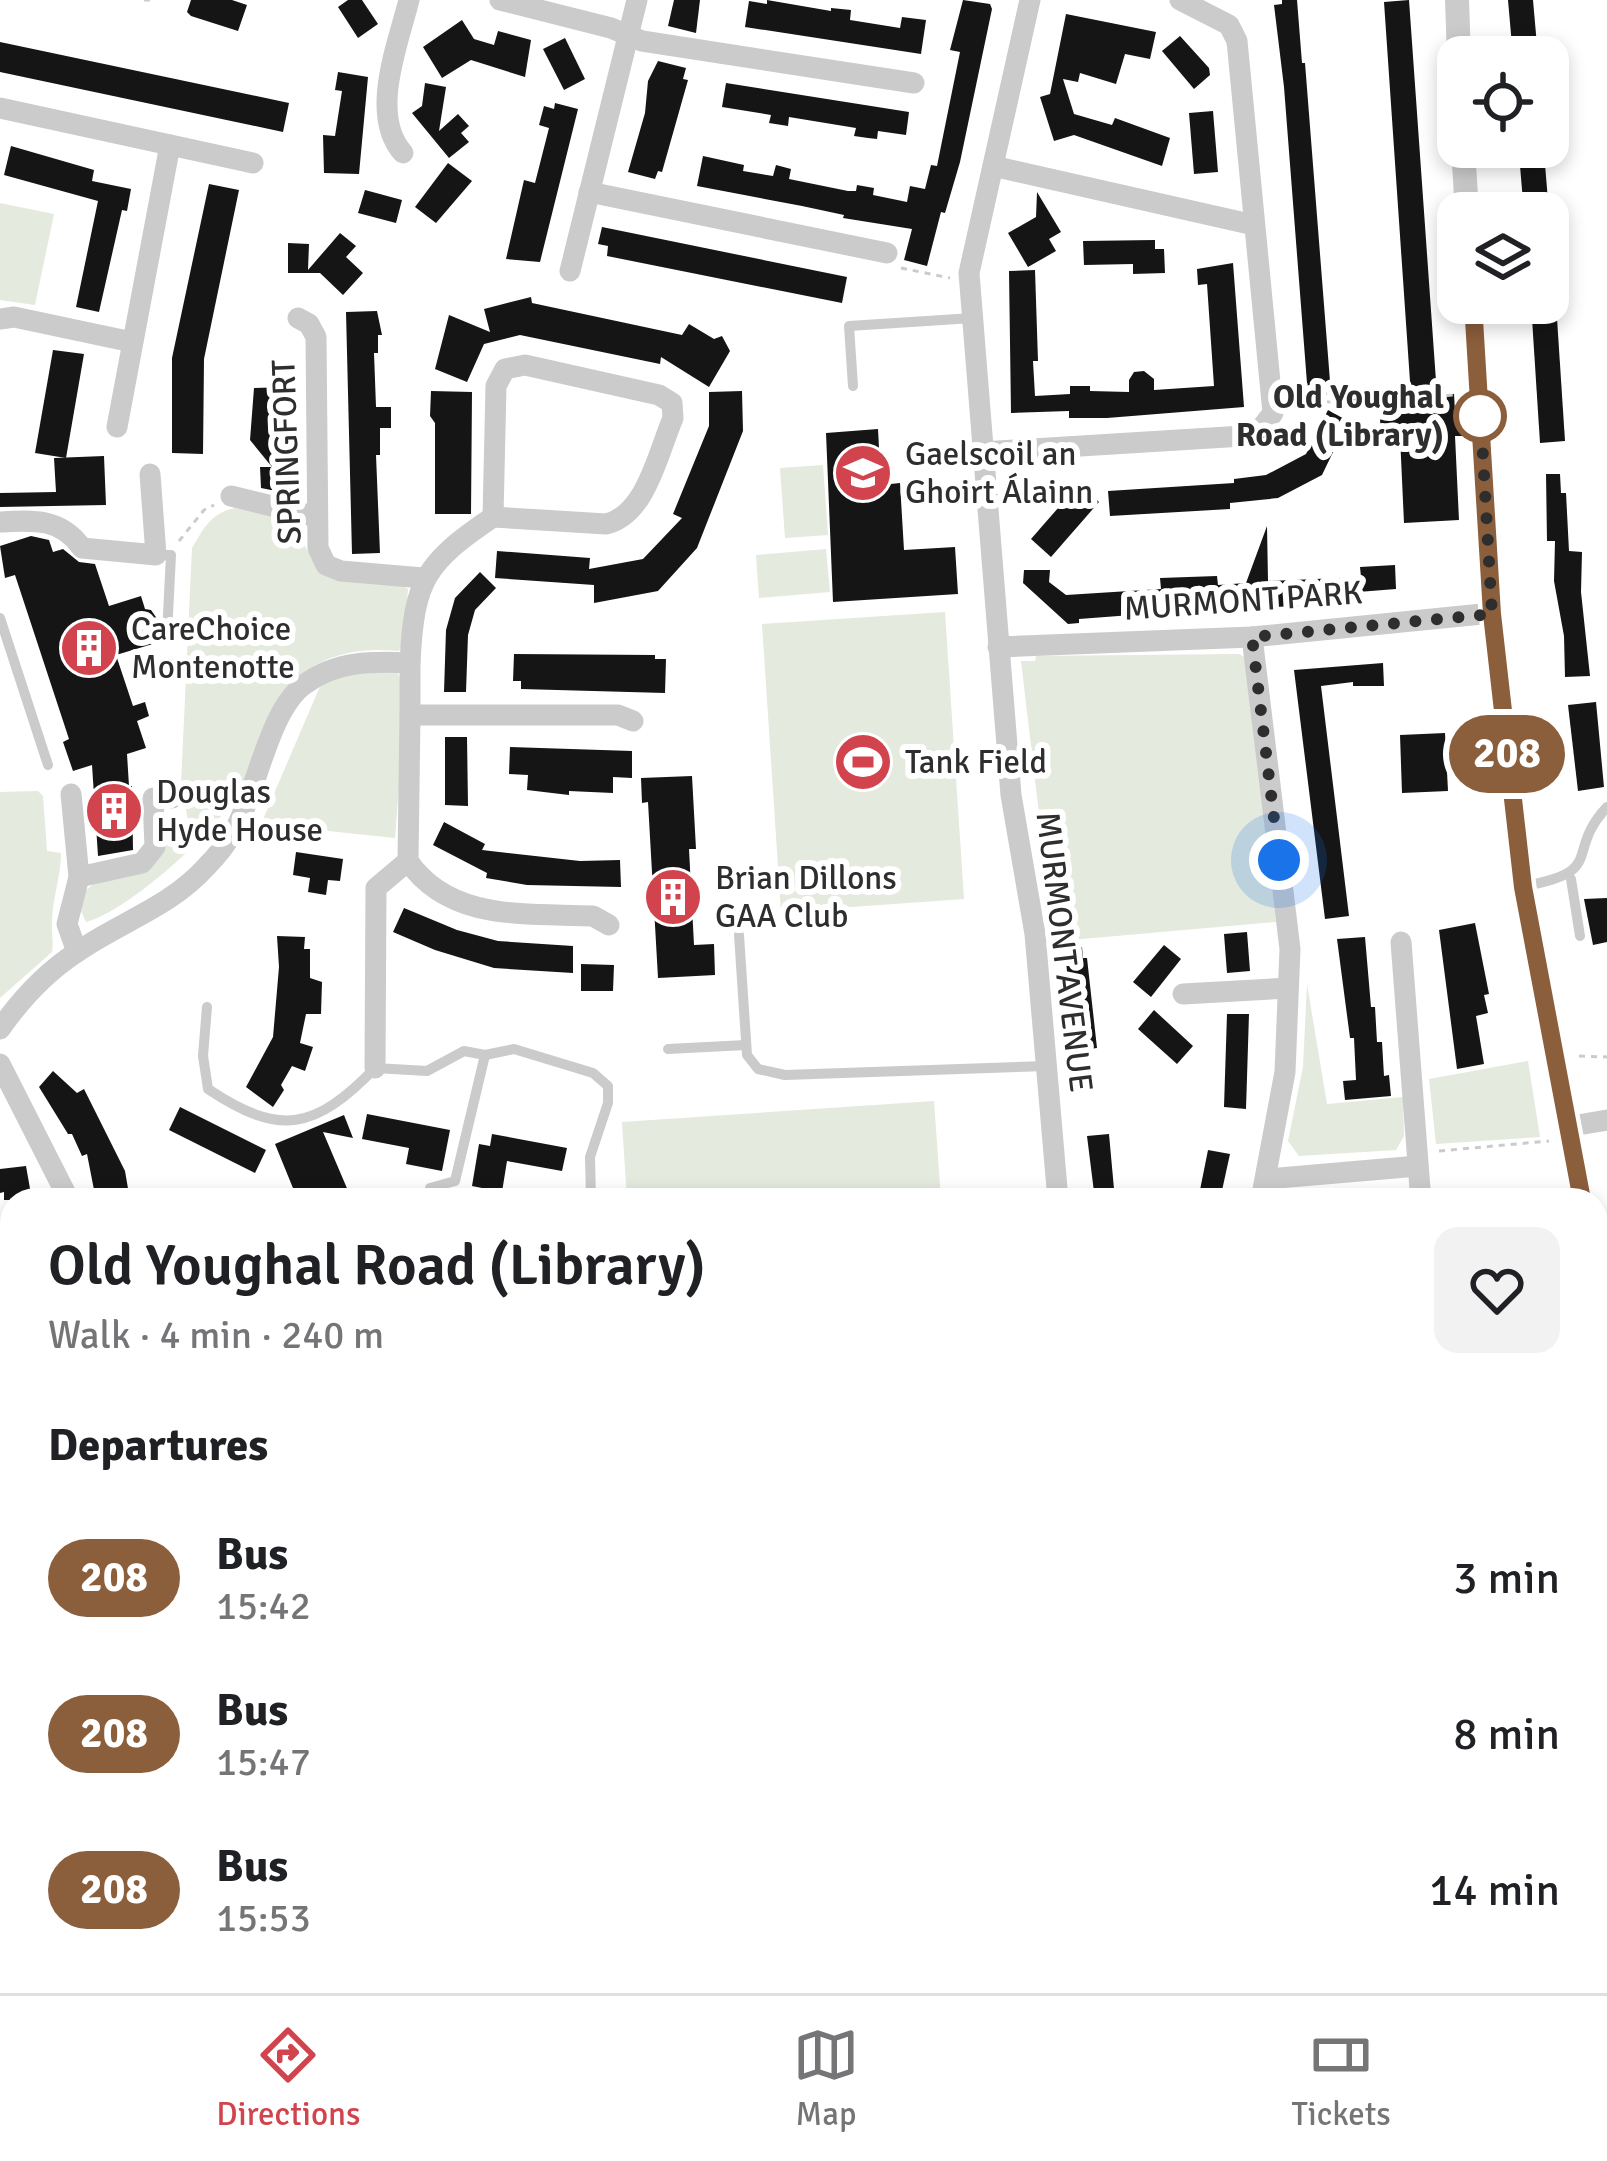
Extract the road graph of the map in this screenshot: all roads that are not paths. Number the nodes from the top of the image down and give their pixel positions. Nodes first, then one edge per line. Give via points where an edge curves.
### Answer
1 (409, 0) edge
2 (500, 0) edge
3 (637, 0) edge
4 (1030, 0) edge
5 (1180, 0) edge
6 (1457, 0) edge
7 (628, 35) junction
8 (1458, 36) edge
9 (914, 82) dead end
10 (0, 109) edge
11 (170, 145) junction
12 (403, 153) dead end
13 (254, 163) dead end
14 (993, 166) junction
15 (589, 192) junction
16 (1254, 225) junction
17 (886, 253) road end
18 (570, 271) dead end
19 (298, 318) dead end
20 (973, 318) junction
21 (0, 319) edge
22 (1474, 324) edge
23 (132, 342) junction
24 (853, 386) dead end
25 (117, 427) dead end
26 (982, 452) junction
27 (150, 474) dead end
28 (231, 496) road end
29 (317, 517) junction
30 (493, 517) junction
31 (0, 522) edge
32 (164, 555) junction
33 (423, 578) junction
34 (1492, 614) junction
35 (0, 618) edge
36 (166, 634) dead end
37 (1252, 637) junction
38 (998, 647) junction
39 (410, 663) junction
40 (410, 715) junction
41 (633, 721) dead end
42 (48, 765) dead end
43 (71, 794) dead end
44 (172, 798) dead end
45 (1607, 807) edge
46 (408, 861) junction
47 (79, 877) junction
48 (1571, 879) junction
49 (1523, 887) junction
50 (609, 925) dead end
51 (739, 935) dead end
52 (1580, 937) dead end
53 (1401, 942) dead end
54 (77, 952) junction
55 (1288, 988) junction
56 (1184, 994) dead end
57 (207, 1007) dead end
58 (0, 1029) edge
59 (746, 1046) junction
60 (668, 1049) dead end
61 (485, 1055) junction
62 (0, 1064) edge
63 (1047, 1066) junction
64 (375, 1068) junction
65 (1607, 1120) edge
66 (1567, 1133) junction
67 (63, 1188) edge
68 (430, 1188) dead end
69 (591, 1188) edge
70 (1057, 1188) edge
71 (1264, 1188) edge
72 (1272, 1188) edge
73 (1579, 1188) edge

1 - 12 street via 388,120
2 - 7 street
3 - 7 street
4 - 14 street, MURMONT AVENUE
5 - 16 street via 1229,25 1237,40
6 - 8 street
7 - 9 street
7 - 15 street
10 - 11 street
11 - 13 street
11 - 23 street
14 - 16 street
14 - 20 street, MURMONT AVENUE via 972,250
15 - 17 street
15 - 18 street
16 - 26 street via 1273,413 1262,427 1243,436
19 - 29 street, SPRINGFORT via 316,337
20 - 24 lane via 849,326
20 - 26 street, MURMONT AVENUE
21 - 23 street
22 - 34 street
23 - 25 street
26 - 38 street, MURMONT AVENUE
27 - 32 street
28 - 29 street
29 - 33 street, SPRINGFORT via 326,565
30 - 30 street via 496,386 505,369 525,365 672,403 673,418 622,520
30 - 33 street
31 - 32 street via 42,519 82,548
32 - 36 lane
33 - 39 street
34 - 37 street, MURMONT PARK
34 - 49 street
35 - 42 lane
37 - 38 street, MURMONT PARK
37 - 55 street
38 - 63 street, MURMONT AVENUE
39 - 40 street
39 - 54 street via 339,666 302,685 283,711 234,831 205,868 164,904
40 - 41 street
40 - 46 street
43 - 47 street
44 - 47 street via 154,798 155,847 142,863
45 - 48 lane
46 - 50 street via 421,879 478,910 593,916
46 - 64 street via 376,888
47 - 54 street via 67,924
48 - 49 lane
48 - 52 lane
49 - 66 street
51 - 59 lane
53 - 72 street via 1418,1169
54 - 58 street via 25,994
55 - 56 street
55 - 71 street via 1285,1072
57 - 64 lane via 208,1089 280,1124 333,1108
59 - 60 lane
59 - 63 lane via 758,1070 784,1075
61 - 64 lane via 464,1051 427,1071
61 - 68 lane via 455,1181
61 - 69 lane via 514,1049 593,1072 608,1086 590,1156
62 - 67 street
63 - 70 street, MURMONT AVENUE
65 - 66 street
66 - 73 street

